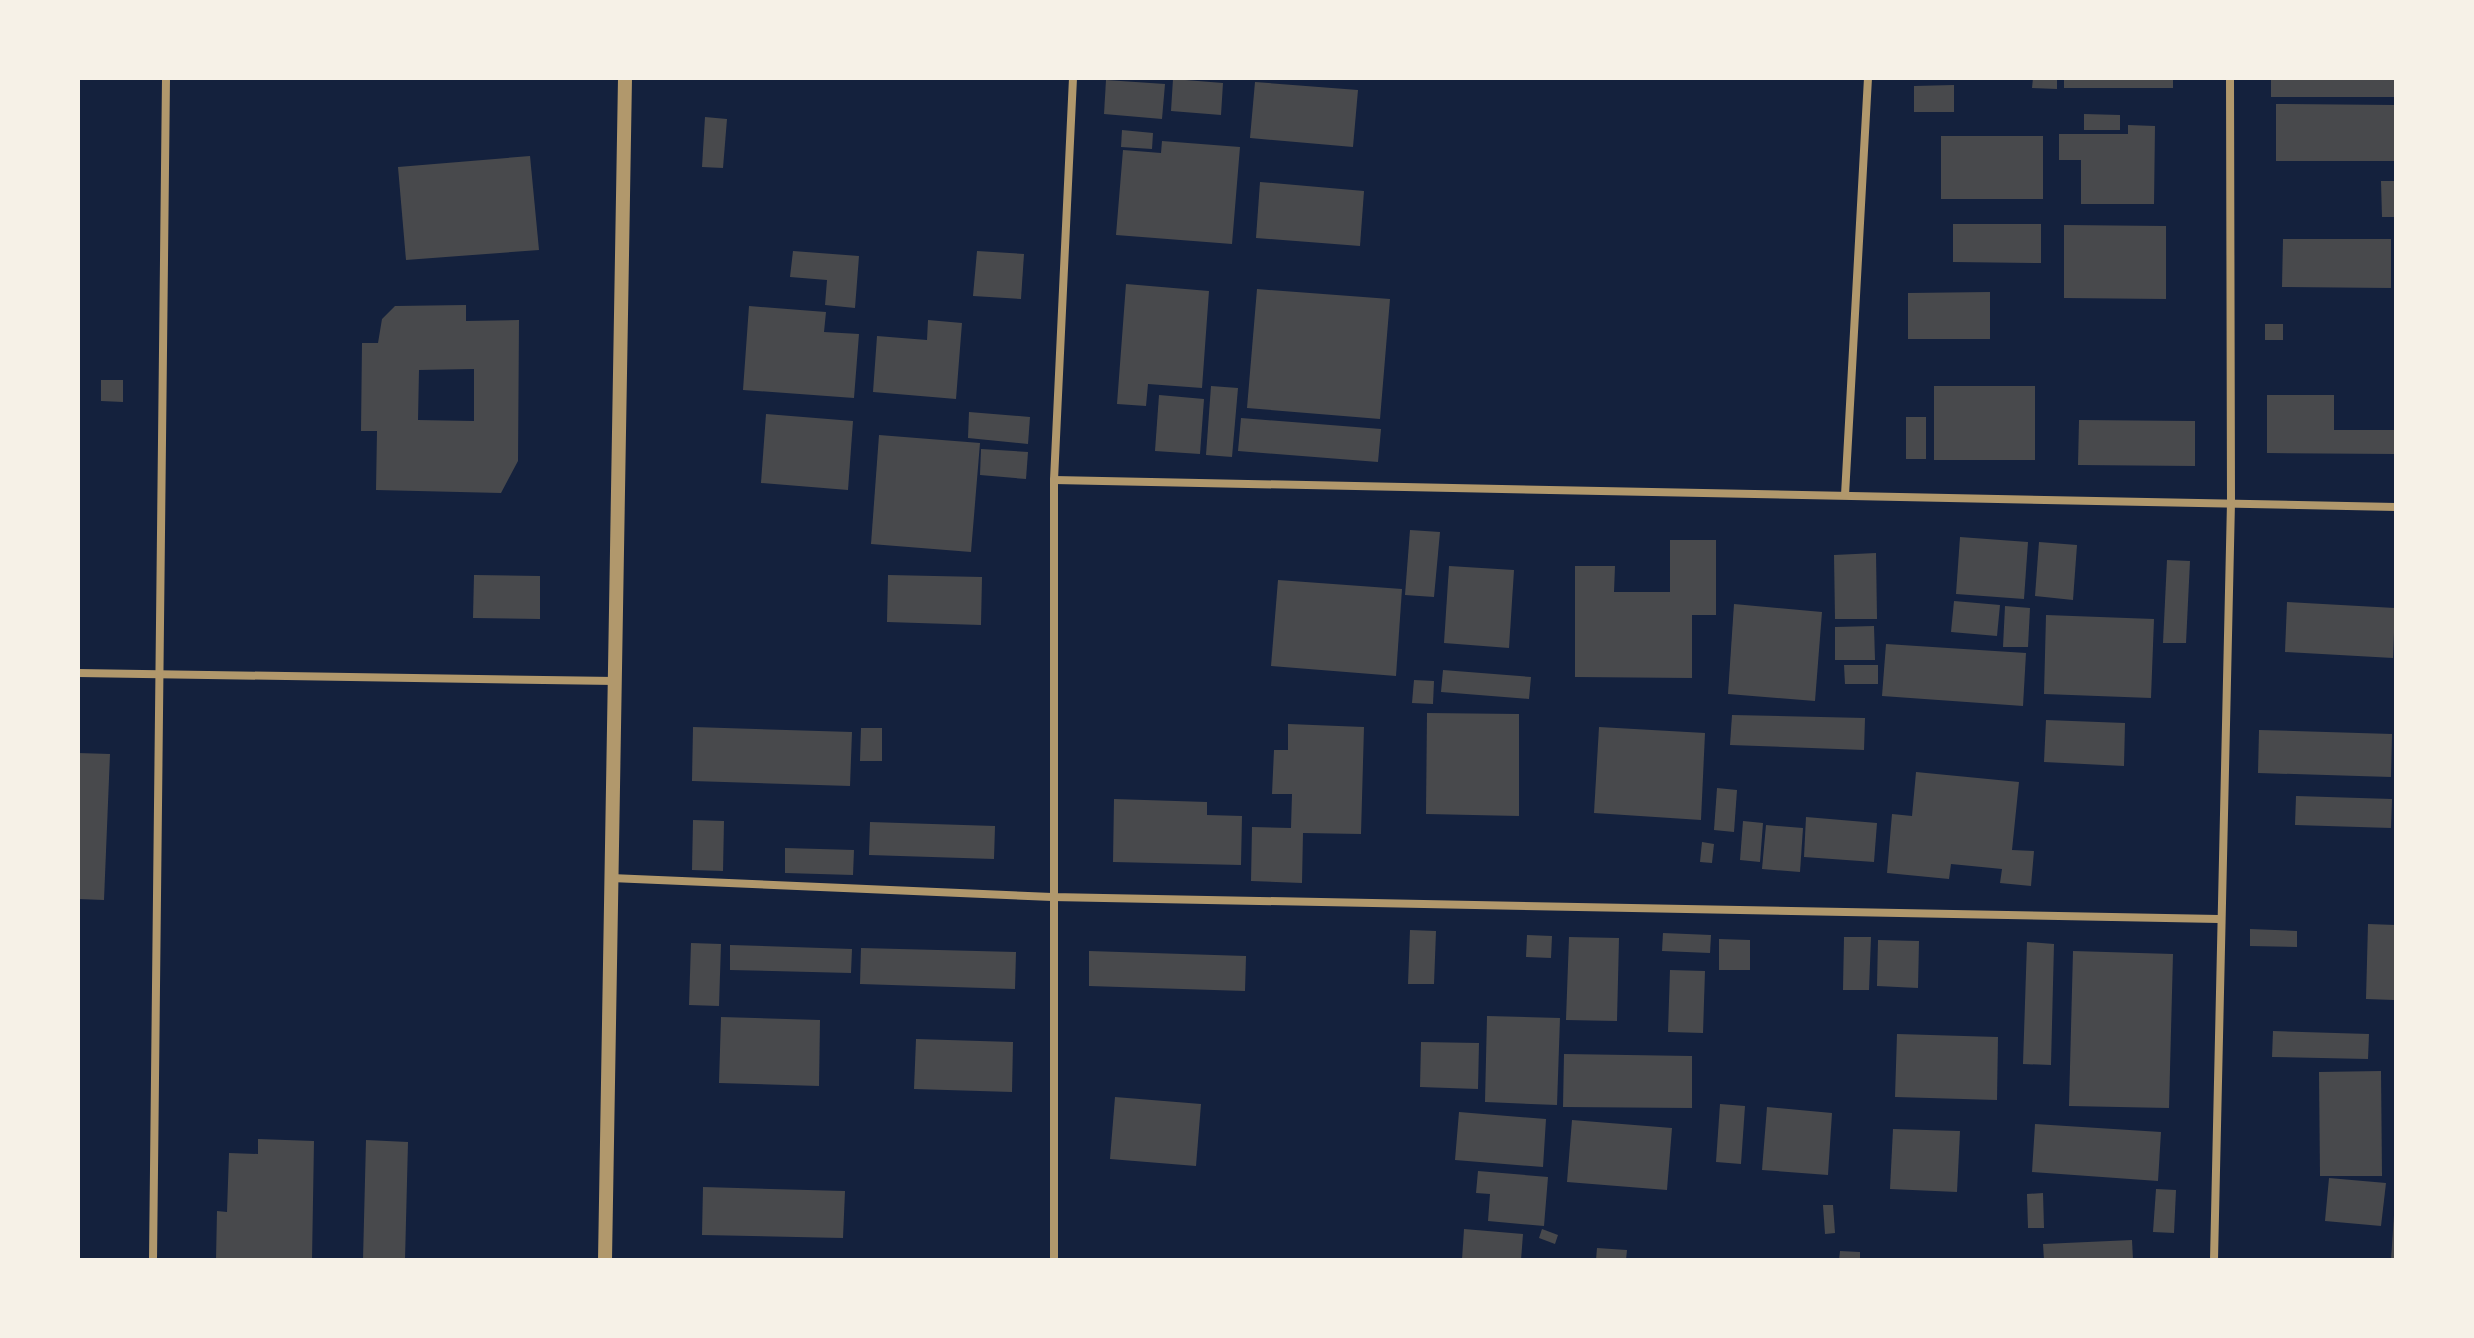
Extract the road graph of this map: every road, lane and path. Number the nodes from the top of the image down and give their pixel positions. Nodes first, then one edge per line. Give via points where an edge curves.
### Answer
1 (166, 78) edge
2 (625, 78) edge
3 (1073, 78) edge
4 (1868, 78) edge
5 (2230, 78) edge
6 (1054, 480) junction
7 (1845, 495) junction
8 (2231, 502) junction
9 (2396, 507) edge
10 (78, 673) edge
11 (161, 674) junction
12 (615, 681) junction
13 (610, 878) junction
14 (1052, 897) junction
15 (2219, 919) junction
16 (153, 1260) edge
17 (605, 1260) edge
18 (1054, 1260) edge
19 (2214, 1260) edge

1 - 11 street
2 - 12 street
3 - 6 street
4 - 7 street
5 - 8 street
6 - 7 street
6 - 14 street
7 - 8 street
8 - 9 street
8 - 15 street
10 - 11 street
11 - 12 street
11 - 16 street
12 - 13 street
13 - 14 street
13 - 17 street
14 - 15 street
14 - 18 street
15 - 19 street

